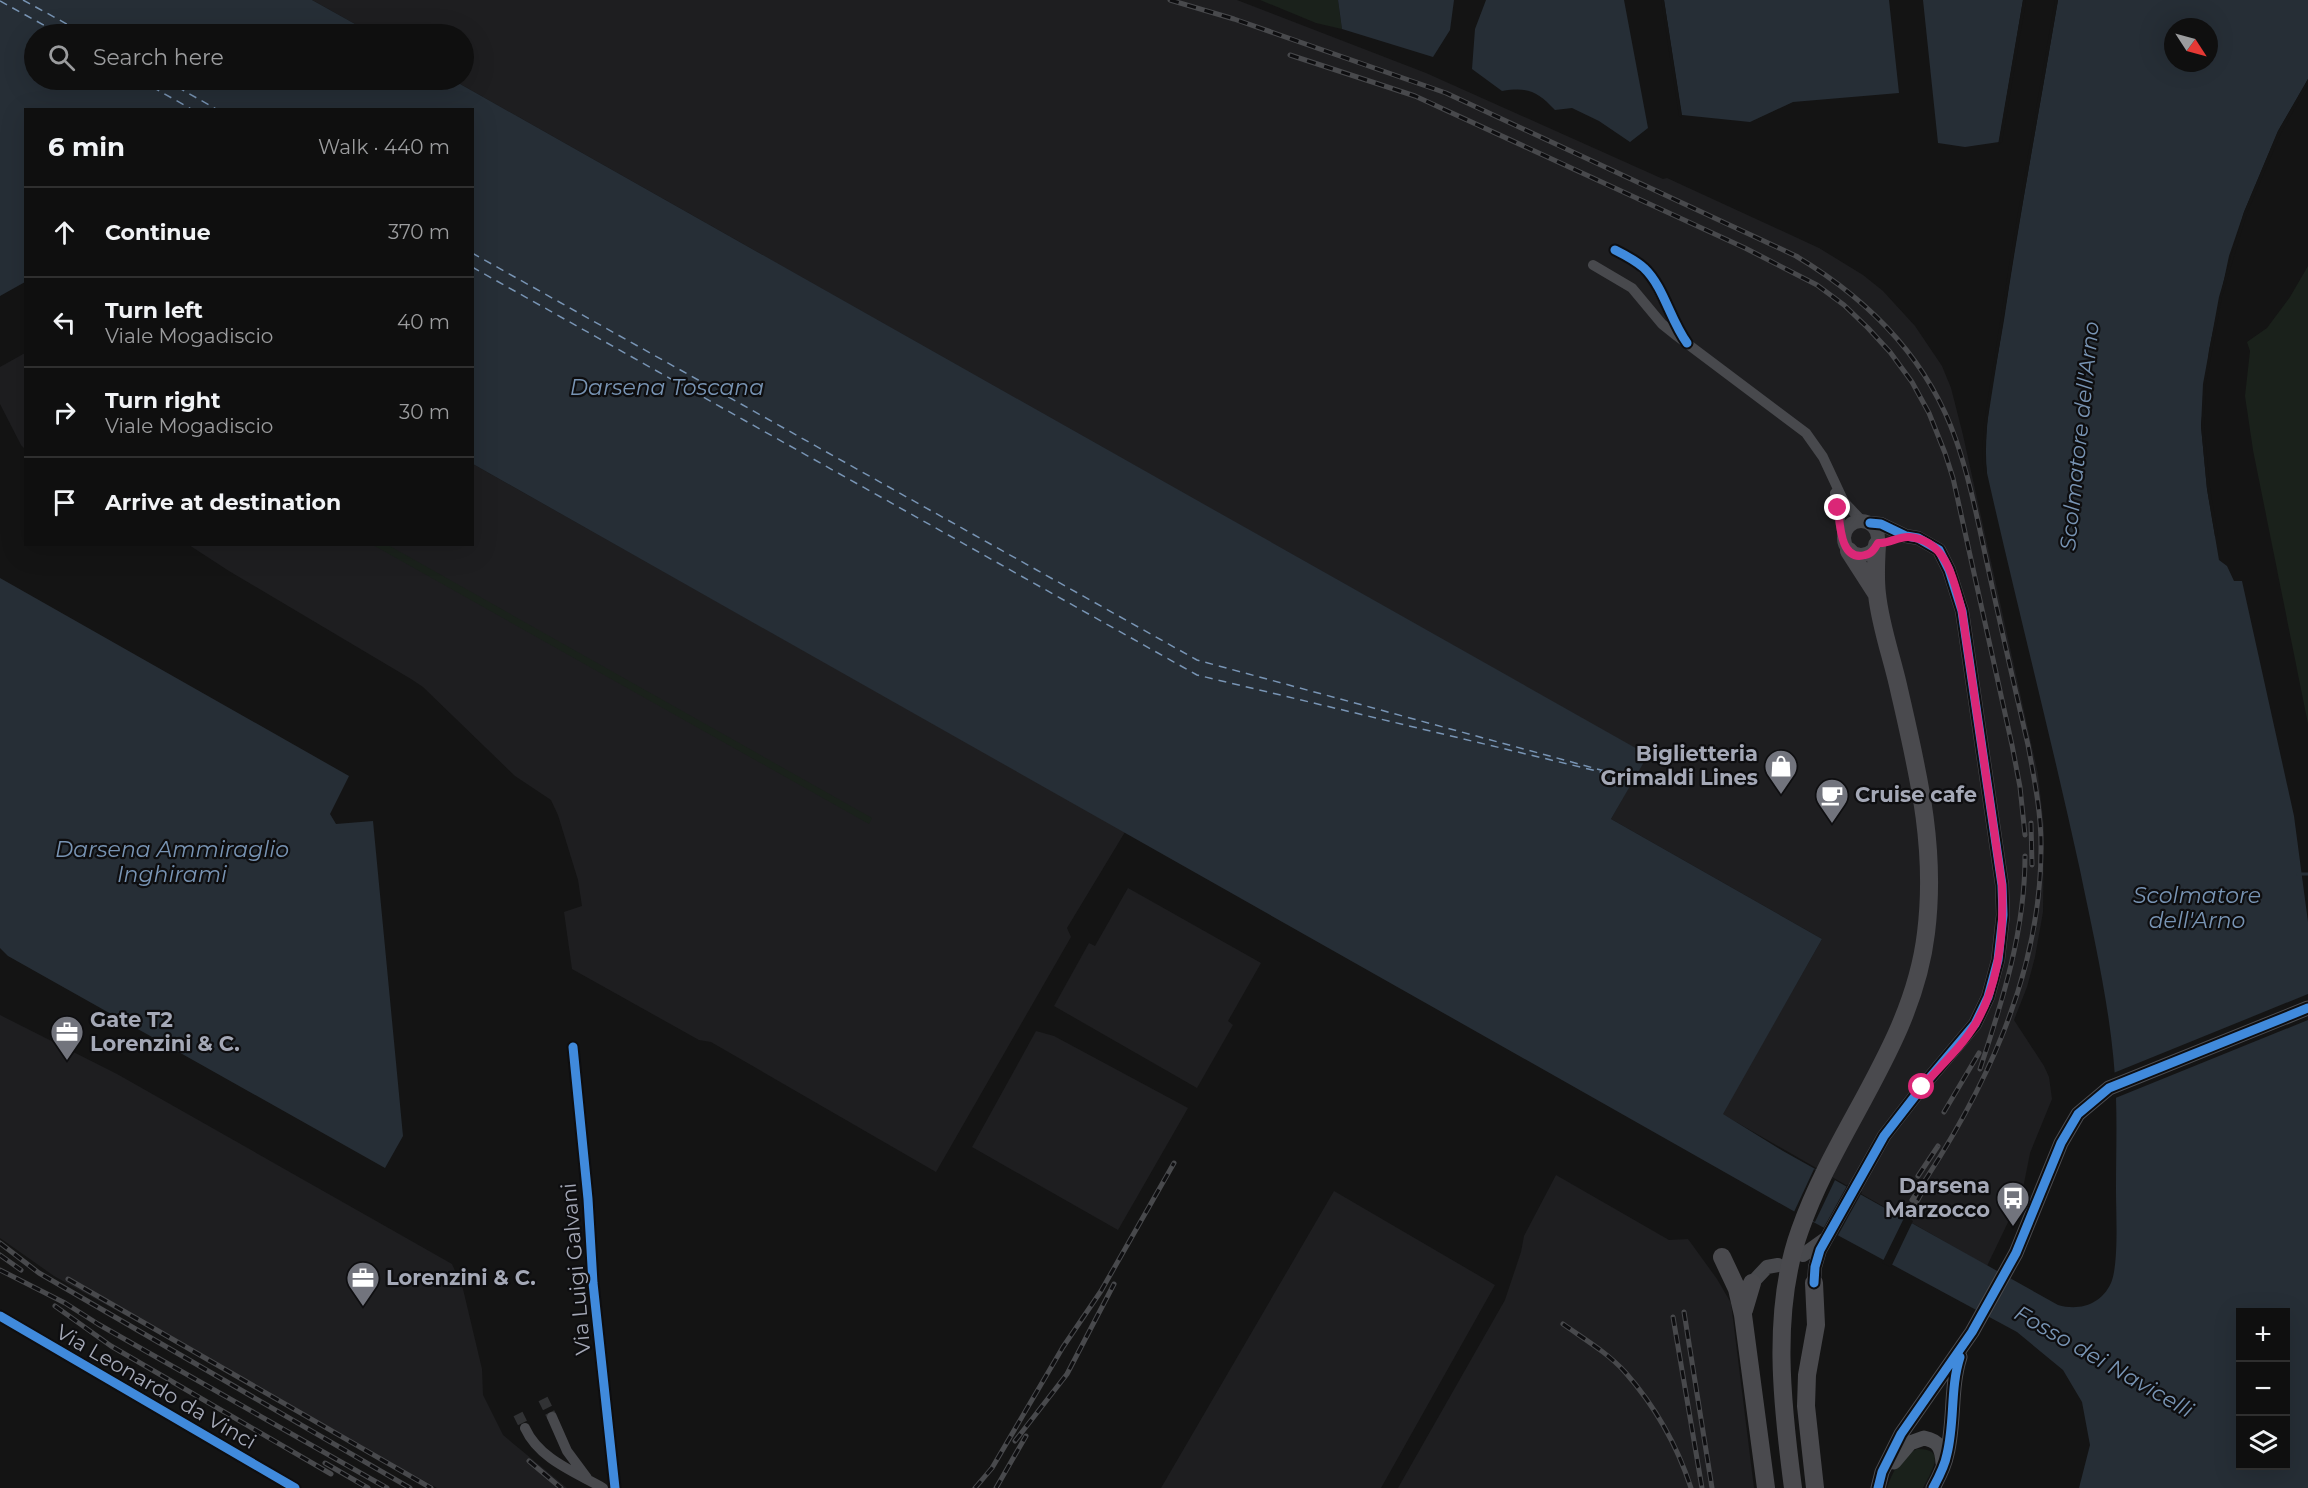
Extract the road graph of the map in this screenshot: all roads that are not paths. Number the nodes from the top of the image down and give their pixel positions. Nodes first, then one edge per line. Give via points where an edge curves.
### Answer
1 (1615, 250) dead end
2 (1593, 265) dead end
3 (1687, 343) junction
4 (1832, 480) junction
5 (1866, 522) junction
6 (1906, 536) junction
7 (1878, 544) junction
8 (1846, 547) junction
9 (1877, 595) junction
10 (2308, 1008) edge
11 (573, 1047) dead end
12 (1828, 1235) junction
13 (1803, 1255) dead end
14 (1722, 1257) dead end
15 (1778, 1265) dead end
16 (1752, 1283) joint
17 (1814, 1283) joint
18 (1743, 1315) junction
19 (0, 1316) edge
20 (1963, 1345) junction
21 (1941, 1377) junction
22 (1953, 1389) junction
23 (1785, 1404) junction
24 (552, 1417) tunnel mouth
25 (525, 1428) tunnel mouth
26 (1943, 1466) junction
27 (589, 1480) junction
28 (295, 1488) edge
29 (603, 1488) edge
30 (615, 1488) edge
31 (1766, 1488) edge
32 (1793, 1488) edge
33 (1801, 1488) edge
34 (1815, 1488) edge
35 (1880, 1488) edge
36 (1933, 1488) edge

1 - 3 street via 1633,259 1652,278
2 - 3 street via 1632,288 1662,324
3 - 4 street via 1806,433 1823,457
4 - 5 street via 1847,506
4 - 8 street
5 - 6 street via 1881,524
5 - 7 street via 1877,532
5 - 8 street via 1856,521 1847,527 1843,537
6 - 7 street
6 - 12 street via 1939,550 1960,602 2002,885 2003,915 1994,976 1975,1024 1884,1136
7 - 8 street via 1865,555 1854,555
7 - 9 highway
8 - 9 highway
9 - 23 highway via 1923,801 1930,852 1930,892 1923,953 1897,1037 1824,1174 1797,1239 1782,1326
10 - 20 main road via 2109,1088 2081,1110 2064,1135 2010,1263
11 - 30 street, Via Luigi Galvani
12 - 13 street
12 - 17 street via 1817,1258
14 - 18 highway via 1737,1289
15 - 16 street via 1767,1267
16 - 18 highway
17 - 34 highway via 1816,1325 1806,1406
18 - 31 highway
19 - 28 street, Via Leonardo da Vinci
20 - 21 main road
20 - 22 main road
21 - 22 main road
21 - 35 main road via 1901,1434 1882,1472
22 - 26 main road via 1950,1442
23 - 32 highway
23 - 33 highway
24 - 27 street via 567,1451
25 - 27 street via 529,1438 553,1461
26 - 35 main road via 1939,1444 1918,1439 1899,1455
26 - 36 main road
27 - 29 street

